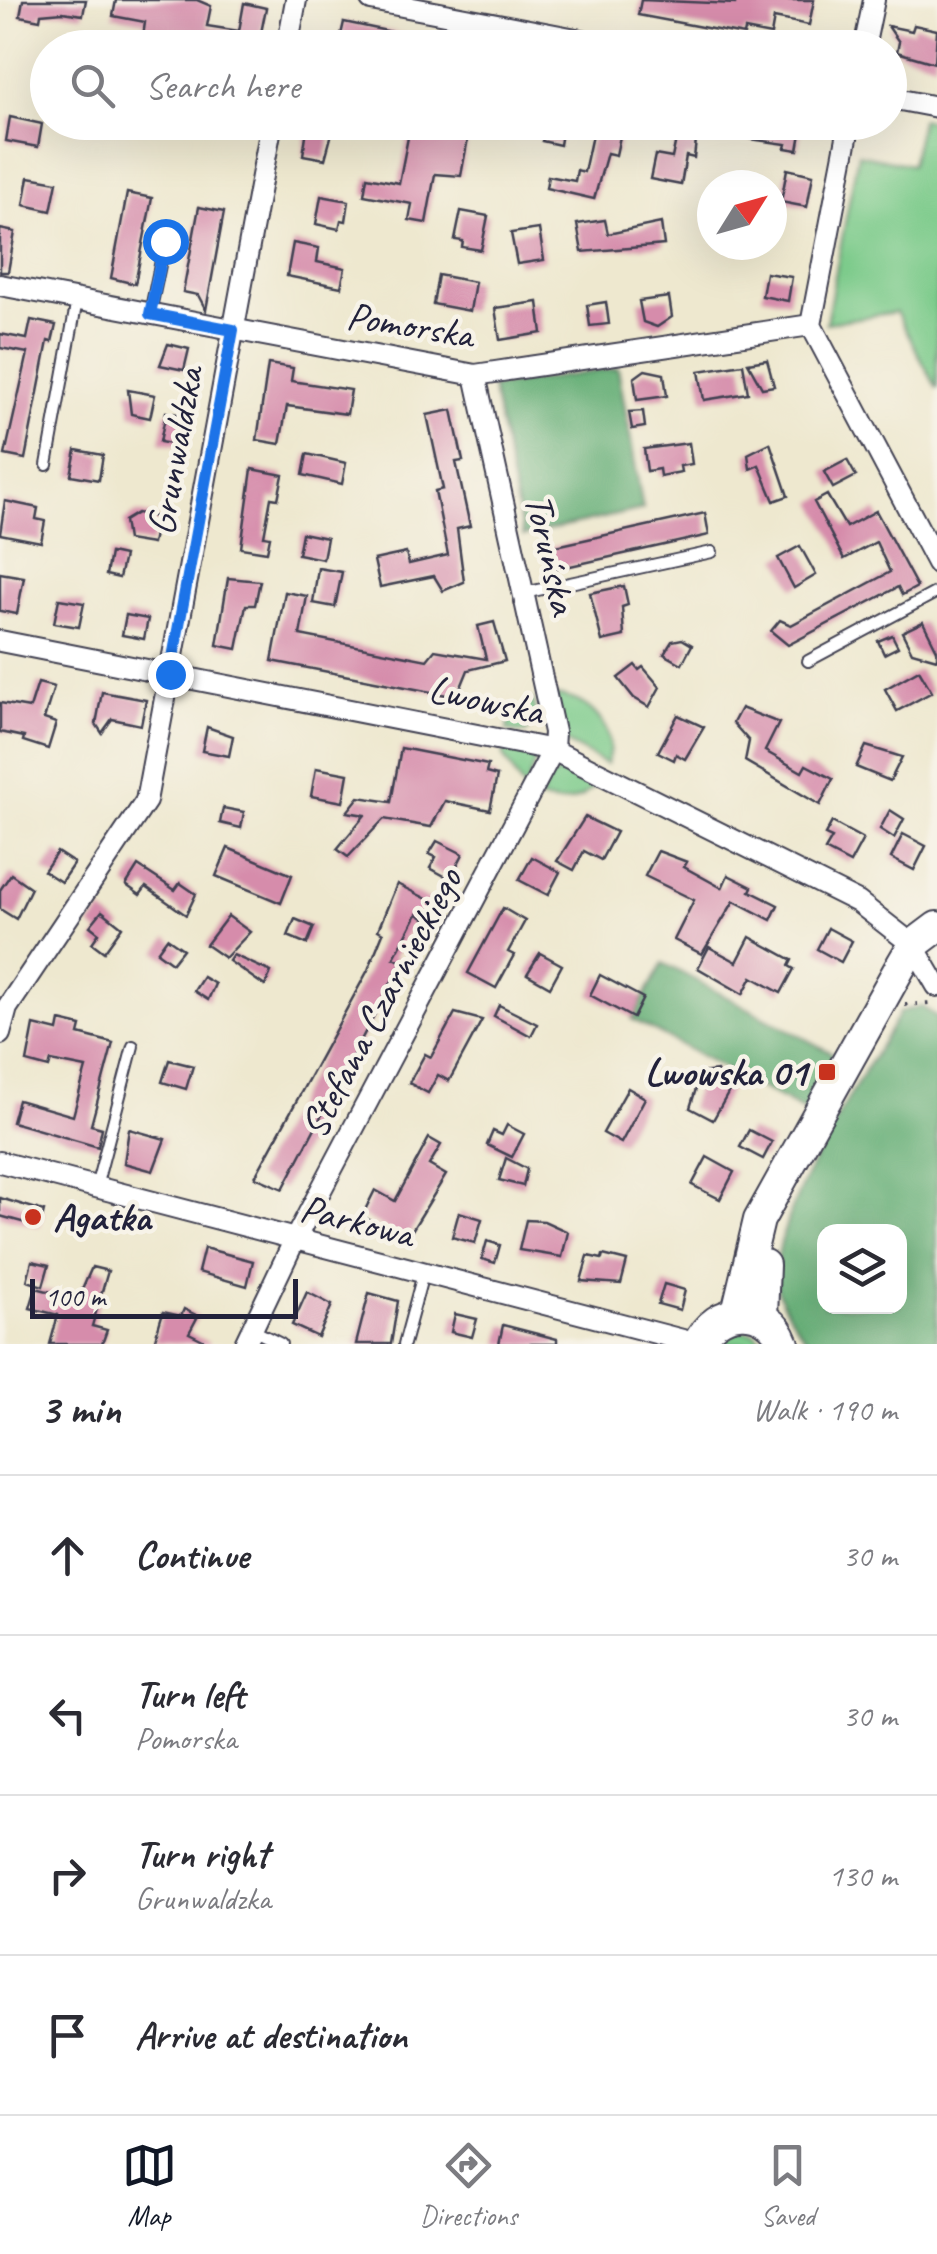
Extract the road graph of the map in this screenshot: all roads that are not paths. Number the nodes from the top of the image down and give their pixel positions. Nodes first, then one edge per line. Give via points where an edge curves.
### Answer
1 (296, 0) edge
2 (371, 0) edge
3 (874, 0) edge
4 (290, 30) edge
5 (528, 30) edge
6 (868, 30) edge
7 (907, 101) edge
8 (937, 107) edge
9 (269, 140) edge
10 (847, 140) edge
11 (165, 241) dead end
12 (0, 285) edge
13 (77, 300) junction
14 (150, 314) junction
15 (811, 325) junction
16 (233, 330) junction
17 (475, 375) junction
18 (47, 465) dead end
19 (929, 530) edge
20 (712, 552) dead end
21 (937, 563) edge
22 (937, 592) edge
23 (524, 593) junction
24 (0, 641) edge
25 (808, 661) dead end
26 (170, 674) junction
27 (553, 750) junction
28 (925, 936) edge
29 (936, 994) edge
30 (0, 1034) edge
31 (133, 1046) dead end
32 (0, 1162) edge
33 (96, 1188) junction
34 (294, 1241) junction
35 (423, 1274) junction
36 (749, 1314) junction
37 (248, 1337) edge
38 (282, 1344) edge
39 (404, 1344) edge
40 (698, 1344) edge
41 (784, 1344) edge

1 - 4 street
2 - 5 street
3 - 6 street
7 - 8 street
9 - 16 street, Grunwaldzka
10 - 15 street
11 - 14 lane
12 - 13 street, Pomorska
13 - 14 street, Pomorska
13 - 18 lane
14 - 16 street, Pomorska
15 - 17 street, Pomorska
15 - 19 street
16 - 17 street, Pomorska
16 - 26 street, Grunwaldzka
17 - 23 street, Toruńska
19 - 21 street
20 - 23 lane
22 - 25 lane
23 - 27 street, Toruńska
24 - 26 street, Lwowska
26 - 27 street, Lwowska
26 - 30 street, Grunwaldzka via 146,801 7,1008
27 - 28 street, Lwowska via 858,902 896,928
27 - 34 street, Stefana Czarnieckiego
28 - 29 street
28 - 36 street via 779,1190 761,1286
31 - 33 lane
32 - 33 street, Parkowa
33 - 34 street, Parkowa
34 - 35 street, Parkowa
34 - 37 street, Stefana Czarnieckiego
35 - 39 lane
35 - 40 street, Parkowa
36 - 40 street via 720,1316
36 - 41 street via 776,1328
37 - 38 lane

